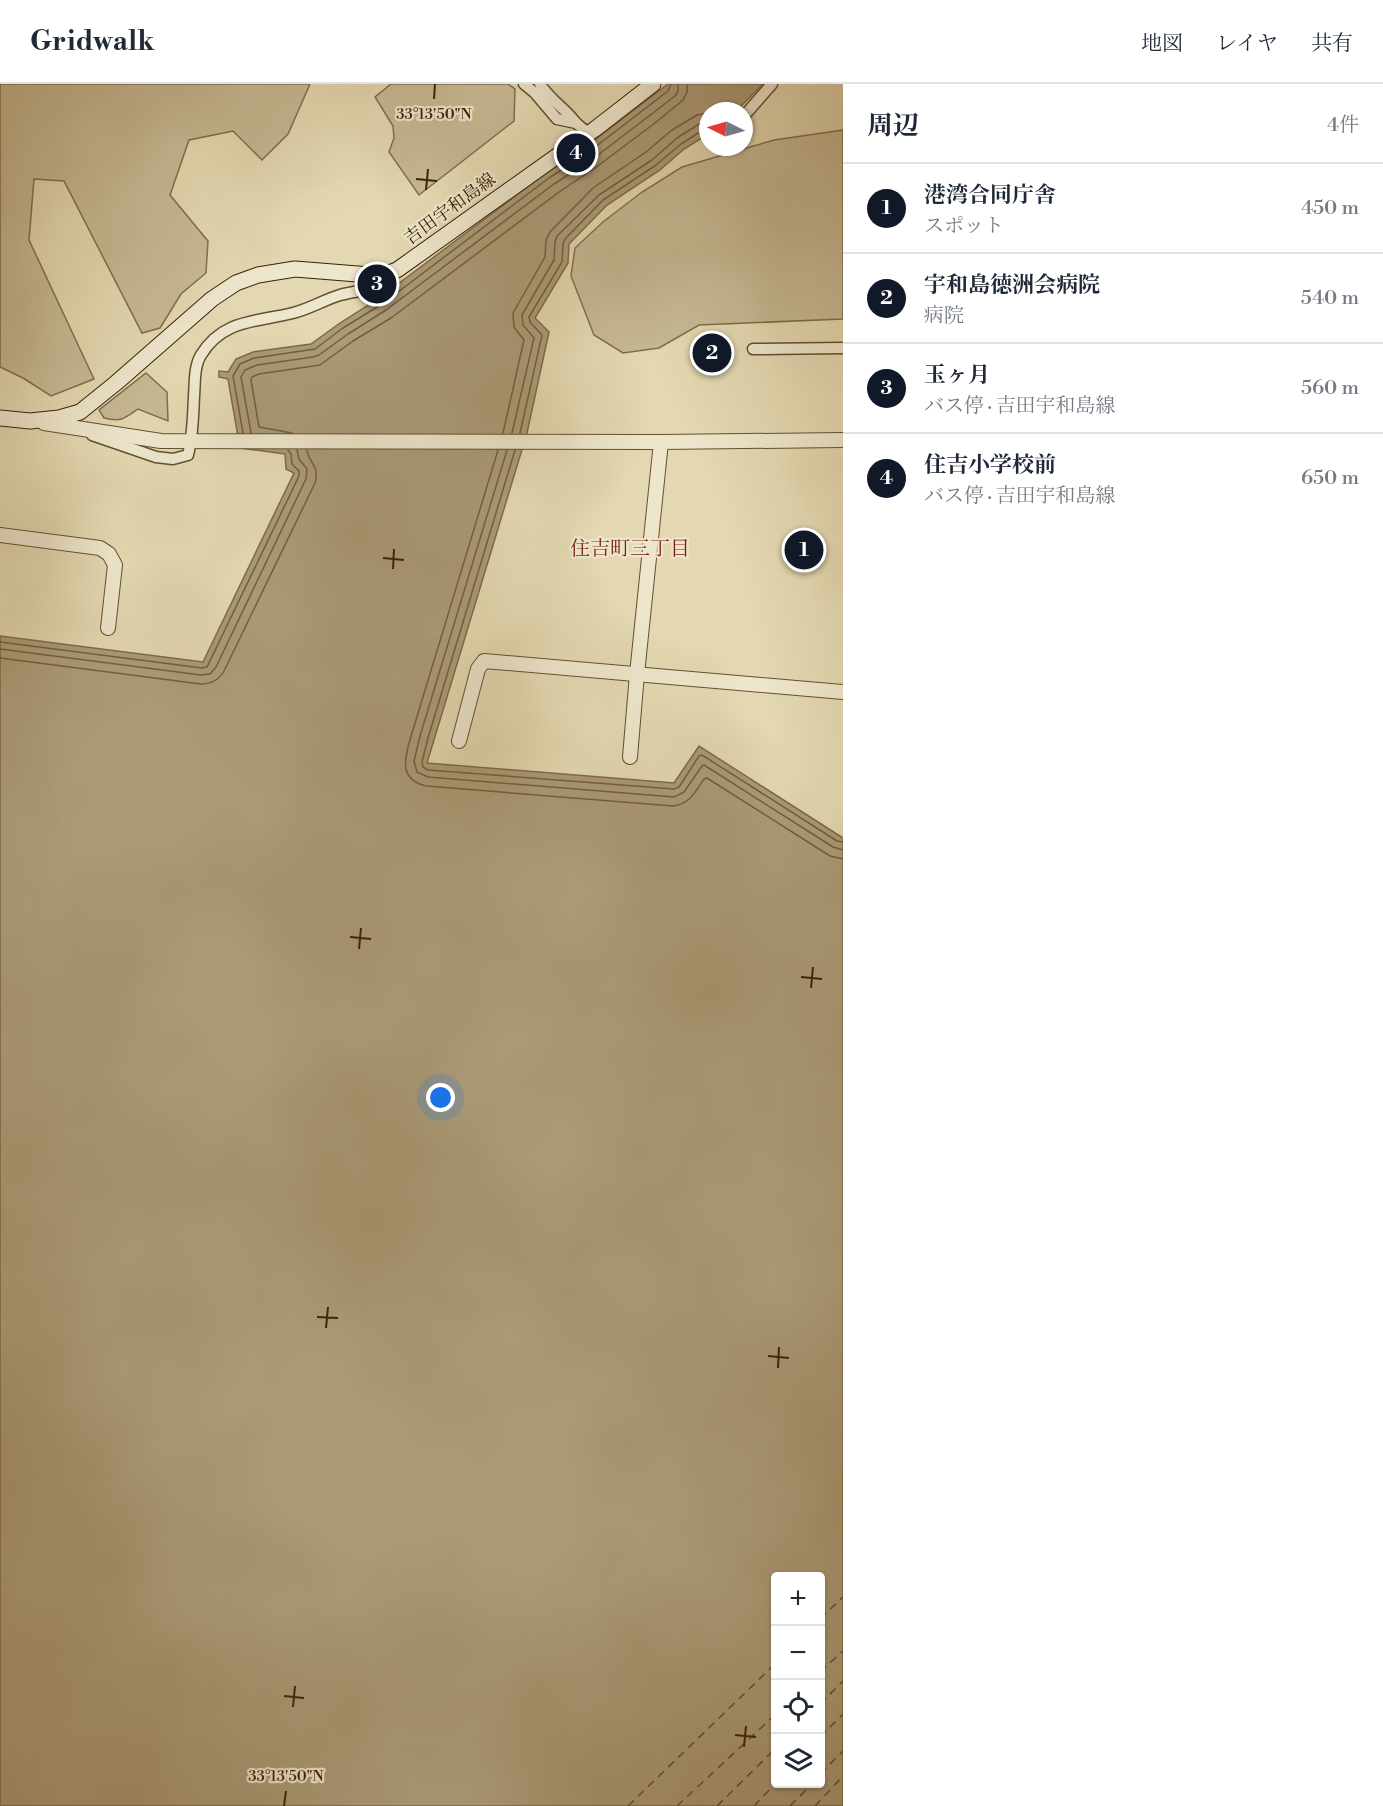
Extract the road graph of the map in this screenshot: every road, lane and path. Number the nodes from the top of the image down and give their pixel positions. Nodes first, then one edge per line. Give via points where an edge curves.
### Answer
1 (524, 84) edge
2 (540, 84) edge
3 (653, 84) edge
4 (772, 84) edge
5 (753, 106) edge
6 (582, 128) junction
7 (393, 272) junction
8 (843, 348) edge
9 (753, 349) dead end
10 (0, 418) edge
11 (59, 418) junction
12 (30, 421) junction
13 (843, 440) edge
14 (661, 442) junction
15 (0, 535) edge
16 (108, 628) dead end
17 (637, 674) junction
18 (843, 692) edge
19 (459, 741) dead end
20 (630, 757) dead end

1 - 6 street via 557,119
2 - 6 street
3 - 6 main road, 吉田宇和島線
4 - 5 street
6 - 7 main road, 吉田宇和島線 via 417,258
7 - 11 main road, 吉田宇和島線 via 370,275 295,268 236,283 80,412
7 - 11 street via 369,289 343,294 294,313 255,319 215,338 200,357 195,376 188,455 173,459 156,457 77,429
8 - 9 street
10 - 12 main road, 吉田宇和島線
11 - 12 main road, 吉田宇和島線
12 - 14 street via 161,441
13 - 14 street
14 - 17 street
15 - 16 street via 100,549 109,554 115,564
17 - 18 street
17 - 19 street via 484,662 478,669
17 - 20 street

